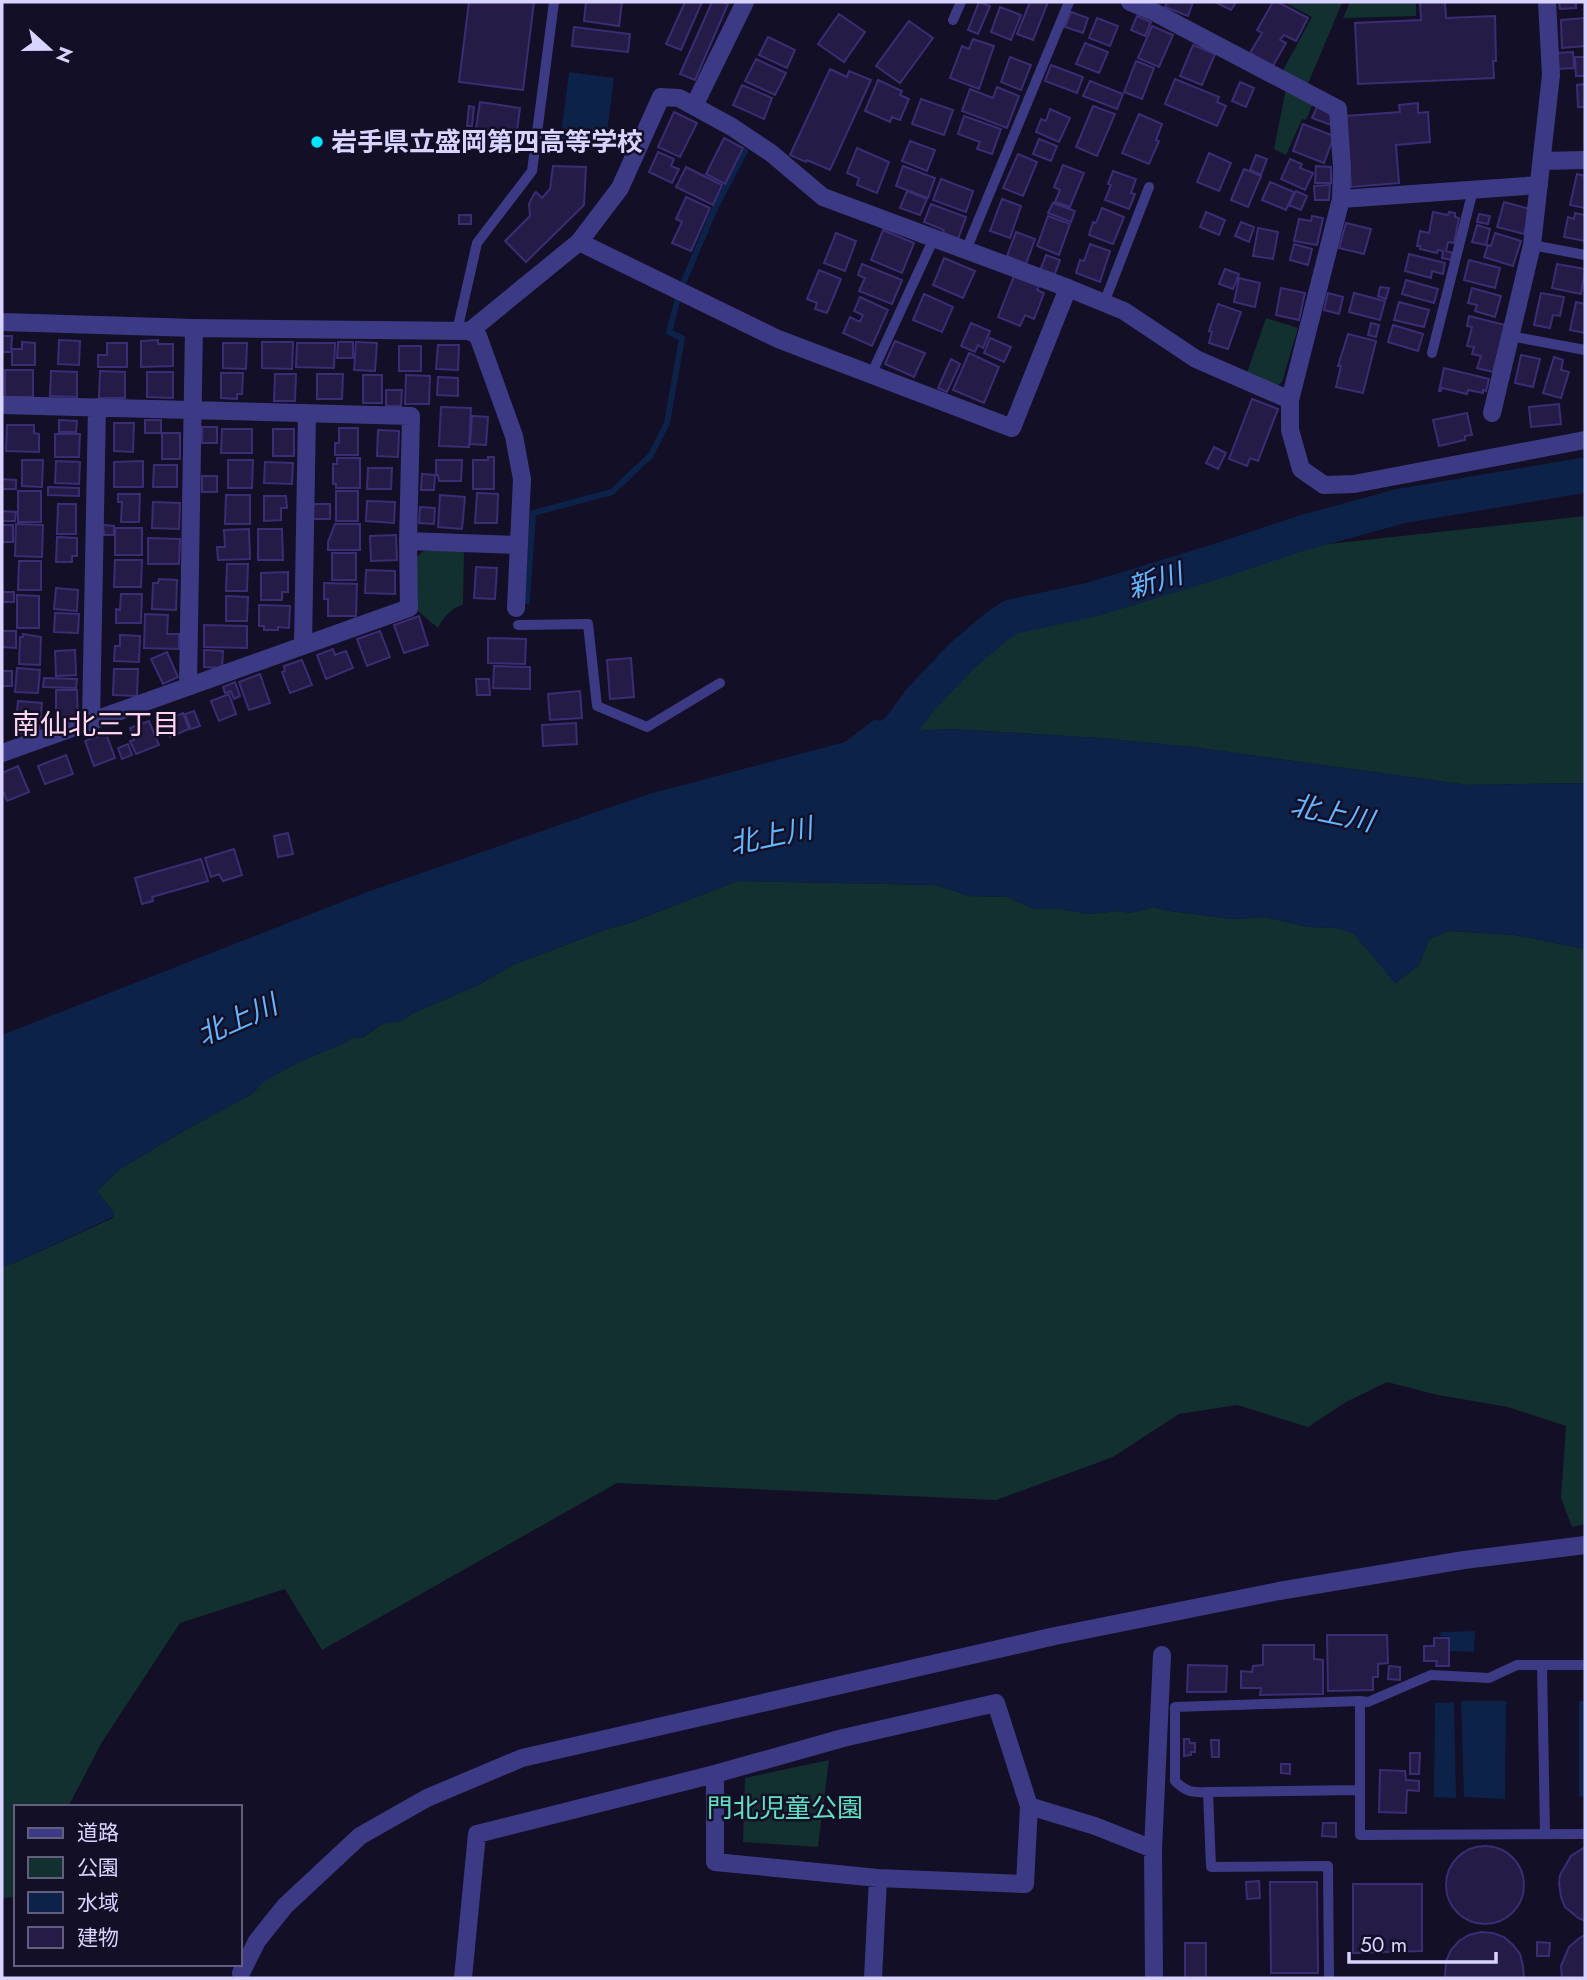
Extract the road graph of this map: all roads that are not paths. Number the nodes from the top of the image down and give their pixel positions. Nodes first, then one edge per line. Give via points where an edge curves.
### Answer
1 (554, 2) edge
2 (745, 2) edge
3 (961, 2) edge
4 (1069, 2) edge
5 (1130, 2) edge
6 (1547, 2) edge
7 (953, 20) dead end
8 (694, 106) junction
9 (1585, 160) edge
10 (1542, 162) junction
11 (1539, 185) junction
12 (1149, 187) dead end
13 (1473, 190) junction
14 (1340, 200) junction
15 (934, 238) junction
16 (579, 242) junction
17 (1532, 245) junction
18 (966, 250) junction
19 (1585, 255) edge
20 (1068, 288) junction
21 (1104, 303) junction
22 (2, 322) edge
23 (194, 328) junction
24 (464, 331) junction
25 (1510, 336) junction
26 (1585, 350) edge
27 (1432, 353) dead end
28 (871, 375) junction
29 (1290, 400) junction
30 (2, 405) edge
31 (97, 407) junction
32 (194, 410) junction
33 (1492, 413) dead end
34 (307, 414) junction
35 (1585, 440) edge
36 (408, 541) junction
37 (519, 545) junction
38 (517, 617) joint
39 (303, 646) junction
40 (720, 683) dead end
41 (188, 687) junction
42 (91, 721) junction
43 (2, 753) edge
44 (1585, 1545) edge
45 (1163, 1655) dead end
46 (1542, 1665) junction
47 (1585, 1665) edge
48 (1360, 1701) junction
49 (715, 1774) junction
50 (1359, 1790) junction
51 (1208, 1792) junction
52 (1029, 1806) junction
53 (1545, 1833) junction
54 (1585, 1834) edge
55 (1153, 1849) junction
56 (878, 1878) junction
57 (242, 1973) dead end
58 (464, 1978) edge
59 (873, 1978) edge
60 (1154, 1978) edge
61 (1329, 1978) edge

1 - 24 lane via 532,171 477,243
2 - 8 street
3 - 7 lane
4 - 18 lane
5 - 14 street via 1338,109
6 - 10 street via 1551,75
8 - 15 street via 771,153 823,197
8 - 16 street via 679,97 661,97 620,188
9 - 10 street
10 - 11 street
11 - 13 street
11 - 17 street
12 - 21 lane
13 - 14 street
13 - 27 lane
14 - 29 street
15 - 18 street
15 - 28 lane
16 - 24 street
16 - 28 street via 778,339
17 - 19 lane
17 - 25 street
18 - 20 street
20 - 21 street
20 - 28 street via 1013,428
21 - 29 street via 1124,311 1196,359
22 - 23 street
23 - 24 street
23 - 32 street
24 - 37 street via 478,336 514,436 522,479
25 - 26 lane
25 - 33 street
29 - 35 street via 1290,430 1301,469 1324,485 1354,484
30 - 31 street
31 - 32 street
31 - 42 street
32 - 34 street
32 - 41 street
34 - 36 street via 411,416
34 - 39 street
36 - 37 street
36 - 39 street via 408,608
37 - 38 street
38 - 40 lane via 588,624 597,706 647,727
39 - 41 street
41 - 42 street
42 - 43 street
44 - 57 street via 1464,1560 1239,1599 1041,1639 522,1758 427,1798 360,1836 285,1906 257,1941
45 - 55 street
46 - 47 lane
46 - 48 lane via 1517,1665 1489,1678 1431,1675 1368,1702
46 - 53 lane
48 - 50 lane
48 - 51 lane via 1175,1707 1175,1781 1192,1793
49 - 52 street via 843,1738 996,1703
49 - 56 street via 715,1862
49 - 58 street via 477,1834
50 - 51 lane
50 - 53 lane via 1360,1835
51 - 61 lane via 1211,1867 1328,1866
52 - 55 street
52 - 56 street via 1025,1884
53 - 54 lane
55 - 60 street
56 - 59 street

